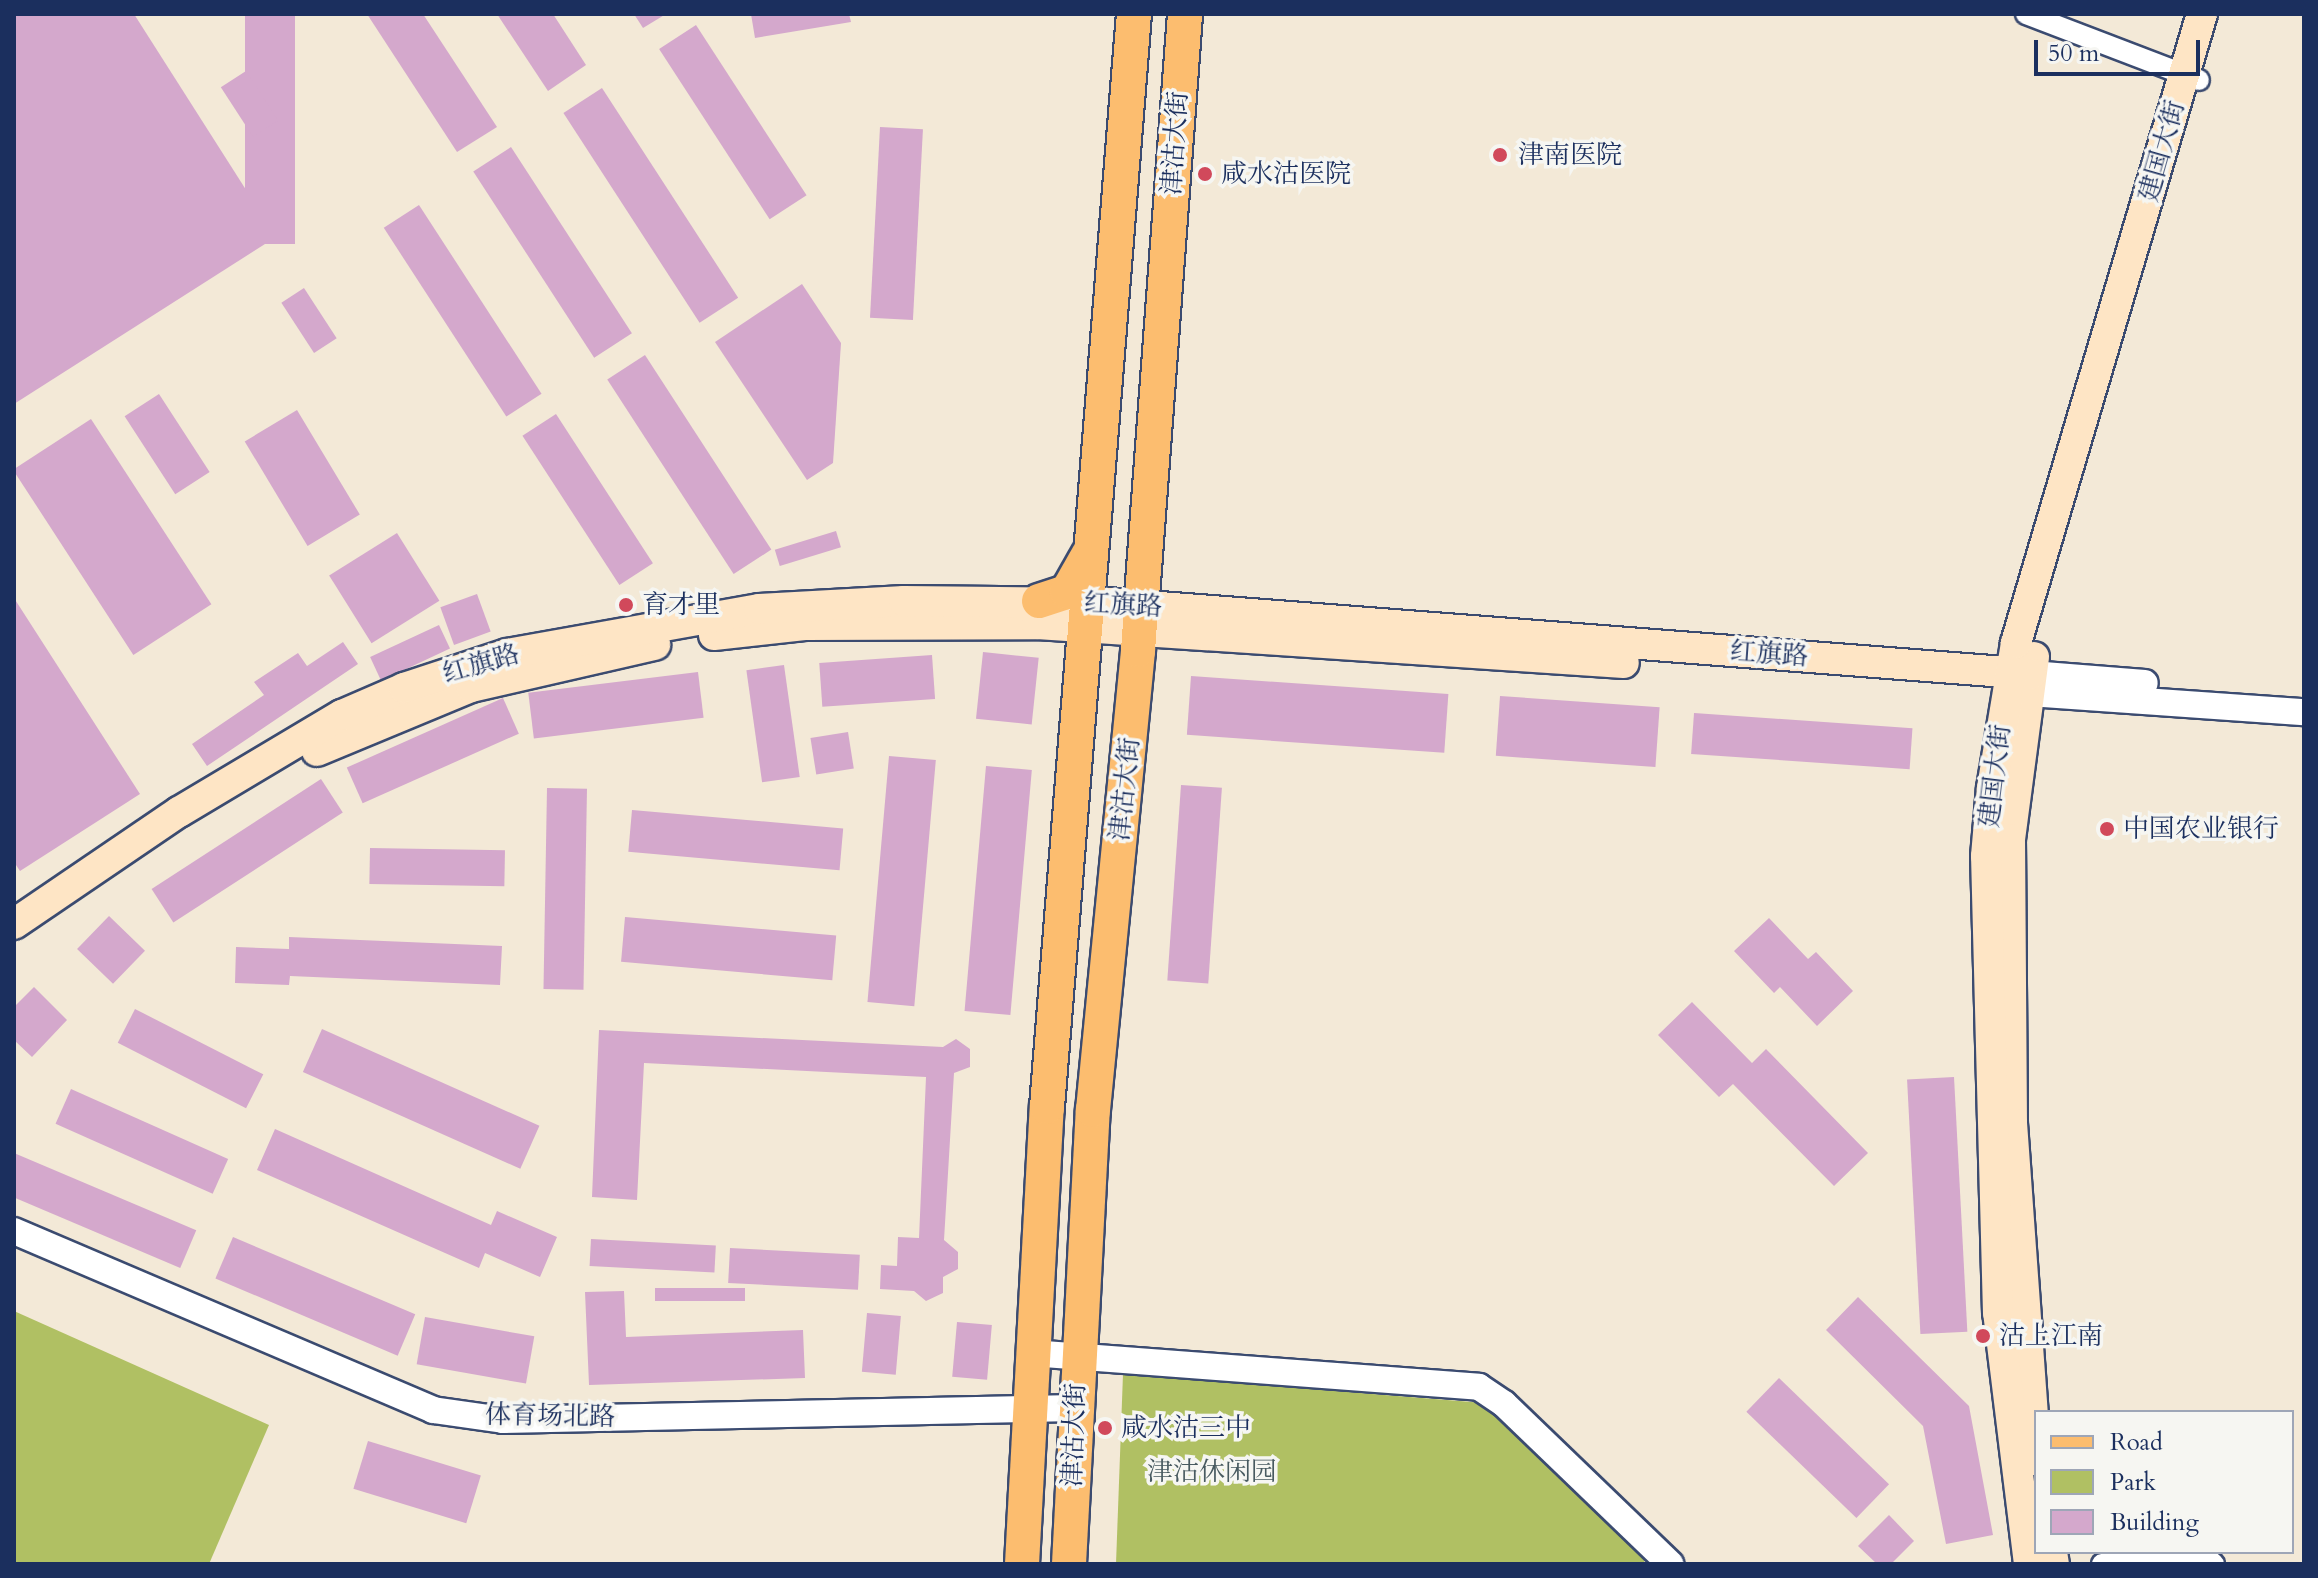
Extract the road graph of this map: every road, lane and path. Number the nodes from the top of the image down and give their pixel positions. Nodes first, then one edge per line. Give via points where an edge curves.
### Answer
1 (1134, 14) edge
2 (1185, 14) edge
3 (2026, 14) edge
4 (2202, 14) edge
5 (2218, 14) edge
6 (2192, 77) junction
7 (1092, 543) junction
8 (1038, 612) junction
9 (1108, 614) junction
10 (2019, 683) junction
11 (2304, 696) edge
12 (2304, 712) edge
13 (14, 924) edge
14 (14, 944) edge
15 (14, 1231) edge
16 (14, 1247) edge
17 (1031, 1353) junction
18 (1077, 1355) junction
19 (1026, 1417) junction
20 (1074, 1417) junction
21 (2034, 1432) edge
22 (1022, 1564) edge
23 (1069, 1564) edge
24 (1670, 1564) edge
25 (2029, 1564) edge
26 (2102, 1564) edge
27 (2214, 1564) edge

1 - 7 main road, 津沽大街
2 - 9 main road, 津沽大街 via 1147,549
3 - 6 street
4 - 6 main road, 建国大街
5 - 6 main road, 建国大街
6 - 10 main road, 建国大街
7 - 8 main road via 1073,587
7 - 9 main road, 津沽大街
8 - 9 main road, 红旗路
8 - 13 main road, 红旗路 via 759,609 584,637 457,670 329,723 179,812
8 - 14 main road, 红旗路 via 759,630 639,648 471,687 332,742 187,827
9 - 10 main road, 红旗路
9 - 17 main road, 津沽大街
9 - 18 main road, 津沽大街 via 1093,1110
10 - 11 street, 红旗路
10 - 12 street, 红旗路
10 - 21 main road, 建国大街 via 2010,839 2012,1123
10 - 25 main road, 建国大街 via 1986,856 1998,1313
15 - 19 street, 体育场北路 via 433,1410 503,1420
16 - 19 street, 体育场北路 via 362,1400 442,1427 512,1436
17 - 18 street
17 - 19 main road, 津沽大街
18 - 20 main road, 津沽大街
18 - 24 street via 1479,1387 1504,1404
19 - 20 street, 体育场北路
19 - 22 main road, 津沽大街
20 - 23 main road, 津沽大街
26 - 27 street via 2205,1556

